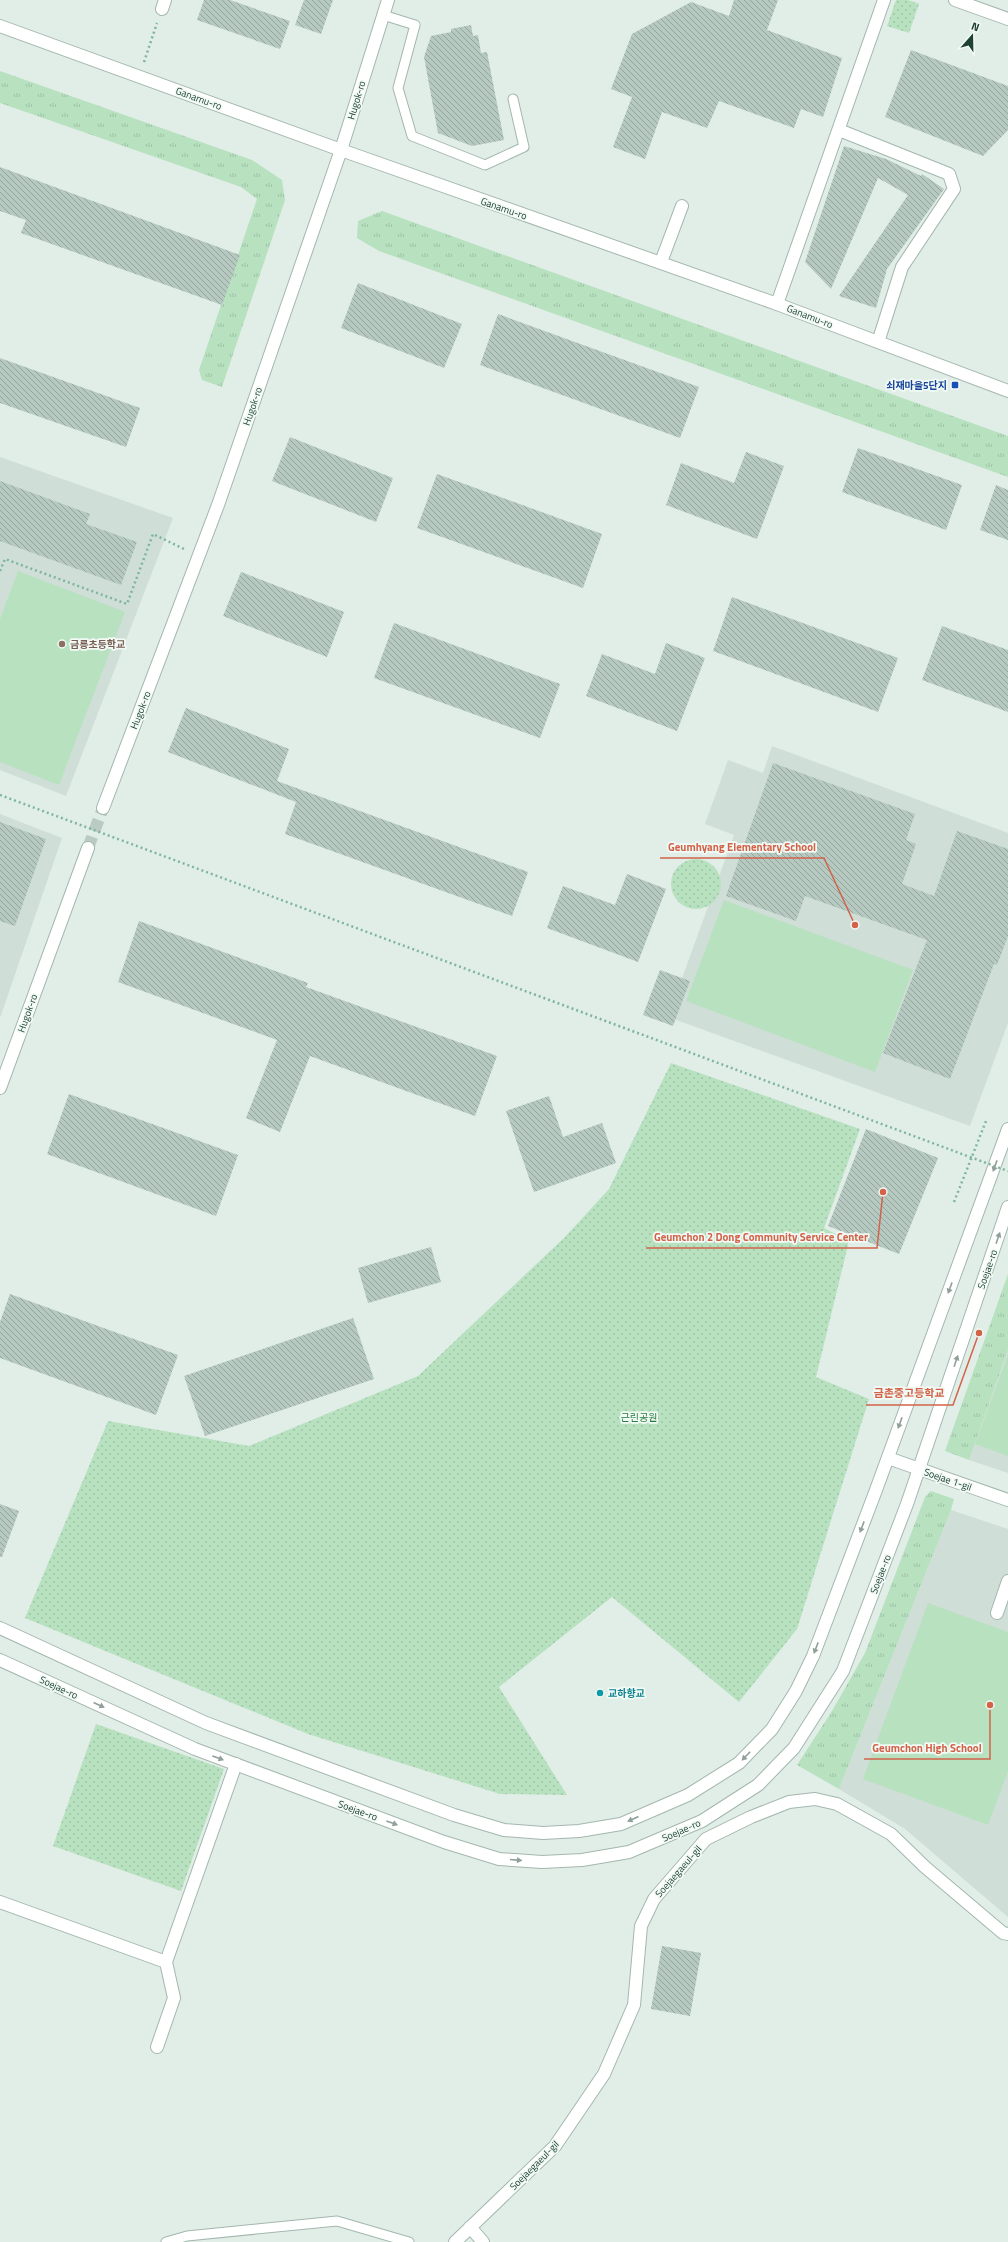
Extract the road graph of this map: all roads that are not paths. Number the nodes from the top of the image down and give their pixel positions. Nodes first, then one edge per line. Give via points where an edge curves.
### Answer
1 (388, 0) edge
2 (884, 0) edge
3 (955, 0) edge
4 (383, 15) junction
5 (1008, 19) edge
6 (0, 26) edge
7 (513, 99) dead end
8 (839, 130) junction
9 (341, 150) junction
10 (682, 206) dead end
11 (661, 262) junction
12 (778, 304) junction
13 (880, 336) dead end
14 (1008, 391) edge
15 (103, 808) tunnel mouth
16 (88, 848) tunnel mouth
17 (0, 1088) edge
18 (1008, 1129) edge
19 (1008, 1207) edge
20 (888, 1458) junction
21 (919, 1469) junction
22 (1008, 1500) edge
23 (1008, 1581) edge
24 (997, 1613) dead end
25 (0, 1628) edge
26 (0, 1660) edge
27 (236, 1764) junction
28 (0, 1902) edge
29 (1008, 1934) edge
30 (166, 1962) junction
31 (157, 2047) dead end
32 (470, 2227) junction
33 (166, 2242) edge
34 (409, 2242) edge
35 (455, 2242) edge
36 (483, 2242) edge

1 - 4 street, Hugok-ro
2 - 8 street
3 - 5 street
4 - 7 lane via 415,25 398,88 412,136 485,165 524,147
4 - 9 street, Hugok-ro
6 - 9 street, Ganamu-ro
8 - 12 street
8 - 13 street via 949,174 954,190 902,267
9 - 11 street, Ganamu-ro
9 - 15 street, Hugok-ro via 200,556
10 - 11 street
11 - 12 street, Ganamu-ro
12 - 14 street, Ganamu-ro
16 - 17 street, Hugok-ro
18 -> 20 street
21 -> 19 street, Soejae-ro
20 - 21 street, Soejae 1-gil
20 -> 25 street via 813,1656 796,1691 772,1729 739,1763 688,1796 621,1824 579,1831 543,1833 504,1830 454,1815 206,1723
21 - 22 street, Soejae 1-gil
27 -> 21 street, Soejae-ro via 444,1842 499,1859 542,1862 582,1860 629,1852 702,1821 758,1785 794,1748 843,1671
23 - 24 street
26 -> 27 street, Soejae-ro via 195,1749
27 - 30 street
28 - 30 street
29 - 32 street, Soejaegaeul-gil via 1003,1933 925,1867 891,1834 837,1804 815,1799 789,1802 751,1817 706,1840 654,1899 641,1926 634,2005 604,2074 555,2146
30 - 31 street via 174,1998
32 - 35 street, Soejaegaeul-gil
32 - 36 street
33 - 34 lane via 187,2236 337,2221

